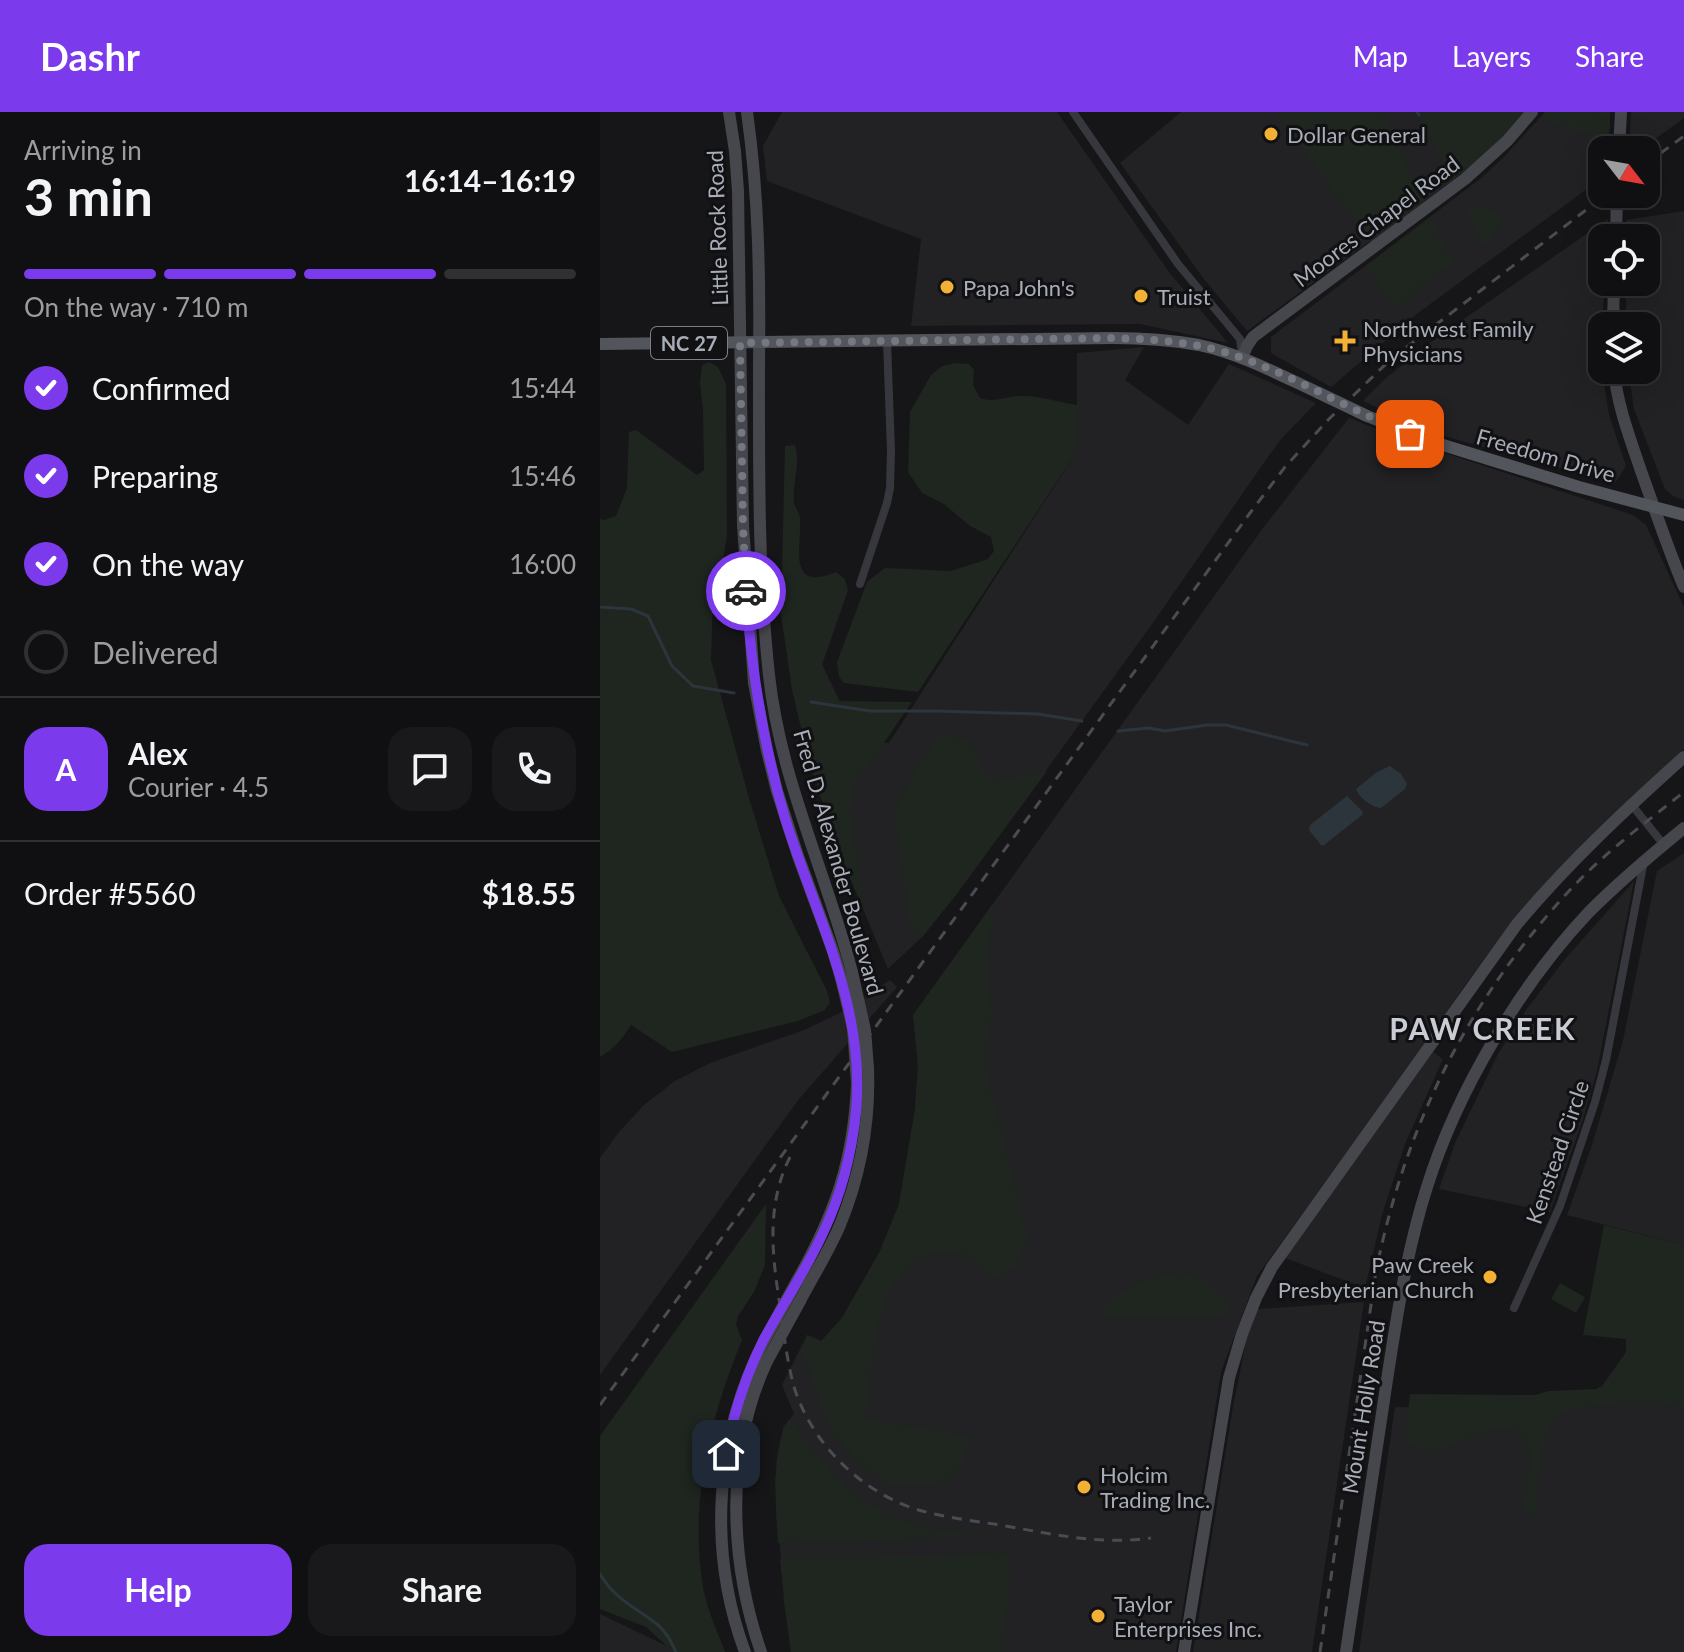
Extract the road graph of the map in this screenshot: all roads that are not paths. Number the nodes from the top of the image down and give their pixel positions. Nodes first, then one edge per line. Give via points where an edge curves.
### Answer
1 (729, 112) edge
2 (747, 112) edge
3 (1073, 112) edge
4 (1532, 112) edge
5 (1621, 112) edge
6 (1620, 136) edge
7 (887, 341) junction
8 (760, 342) junction
9 (740, 343) junction
10 (600, 344) edge
11 (1242, 358) junction
12 (1615, 384) edge
13 (1653, 507) junction
14 (1684, 515) edge
15 (860, 584) dead end
16 (1684, 587) edge
17 (1684, 757) edge
18 (1631, 804) junction
19 (1684, 828) edge
20 (1664, 845) junction
21 (1644, 861) junction
22 (847, 975) junction
23 (1514, 1308) dead end
24 (745, 1652) edge
25 (761, 1652) edge
26 (1184, 1652) edge
27 (1346, 1652) edge

1 - 9 main road, Little Rock Road via 738,191
2 - 8 main road, Little Rock Road via 757,193
3 - 11 street via 1178,264 1240,339
4 - 11 main road, Moores Chapel Road via 1465,179 1253,337
5 - 6 main road
7 - 8 main road, Freedom Drive / NC 27
7 - 11 main road, Freedom Drive / NC 27 via 1144,339
7 - 15 street via 890,488
8 - 9 main road, Freedom Drive / NC 27
8 - 22 main road, Fred D. Alexander Boulevard via 762,597 769,678 782,748
9 - 10 main road, Freedom Drive / NC 27
9 - 22 main road, Fred D. Alexander Boulevard via 743,526 754,683 777,791 807,884
11 - 13 main road, Freedom Drive / NC 27, bridge via 1430,441
12 - 13 main road
13 - 14 main road, Freedom Drive / NC 27
13 - 16 main road
17 - 18 main road
18 - 20 street
18 - 26 main road via 1517,924 1267,1277 1229,1378
19 - 20 main road, Mount Holly Road
20 - 21 main road, Mount Holly Road
21 - 23 street, Kenstead Circle via 1595,1102 1560,1206
21 - 27 main road, Mount Holly Road via 1586,916 1520,1000 1472,1081 1435,1164 1409,1250 1398,1310
22 - 24 main road, Fred D. Alexander Boulevard, bridge via 857,1083 852,1140 840,1188 825,1231 745,1383 729,1436 721,1496 723,1565
22 - 25 main road, Fred D. Alexander Boulevard, bridge via 865,1030 868,1068 859,1159 833,1240 767,1361 741,1448 738,1558

